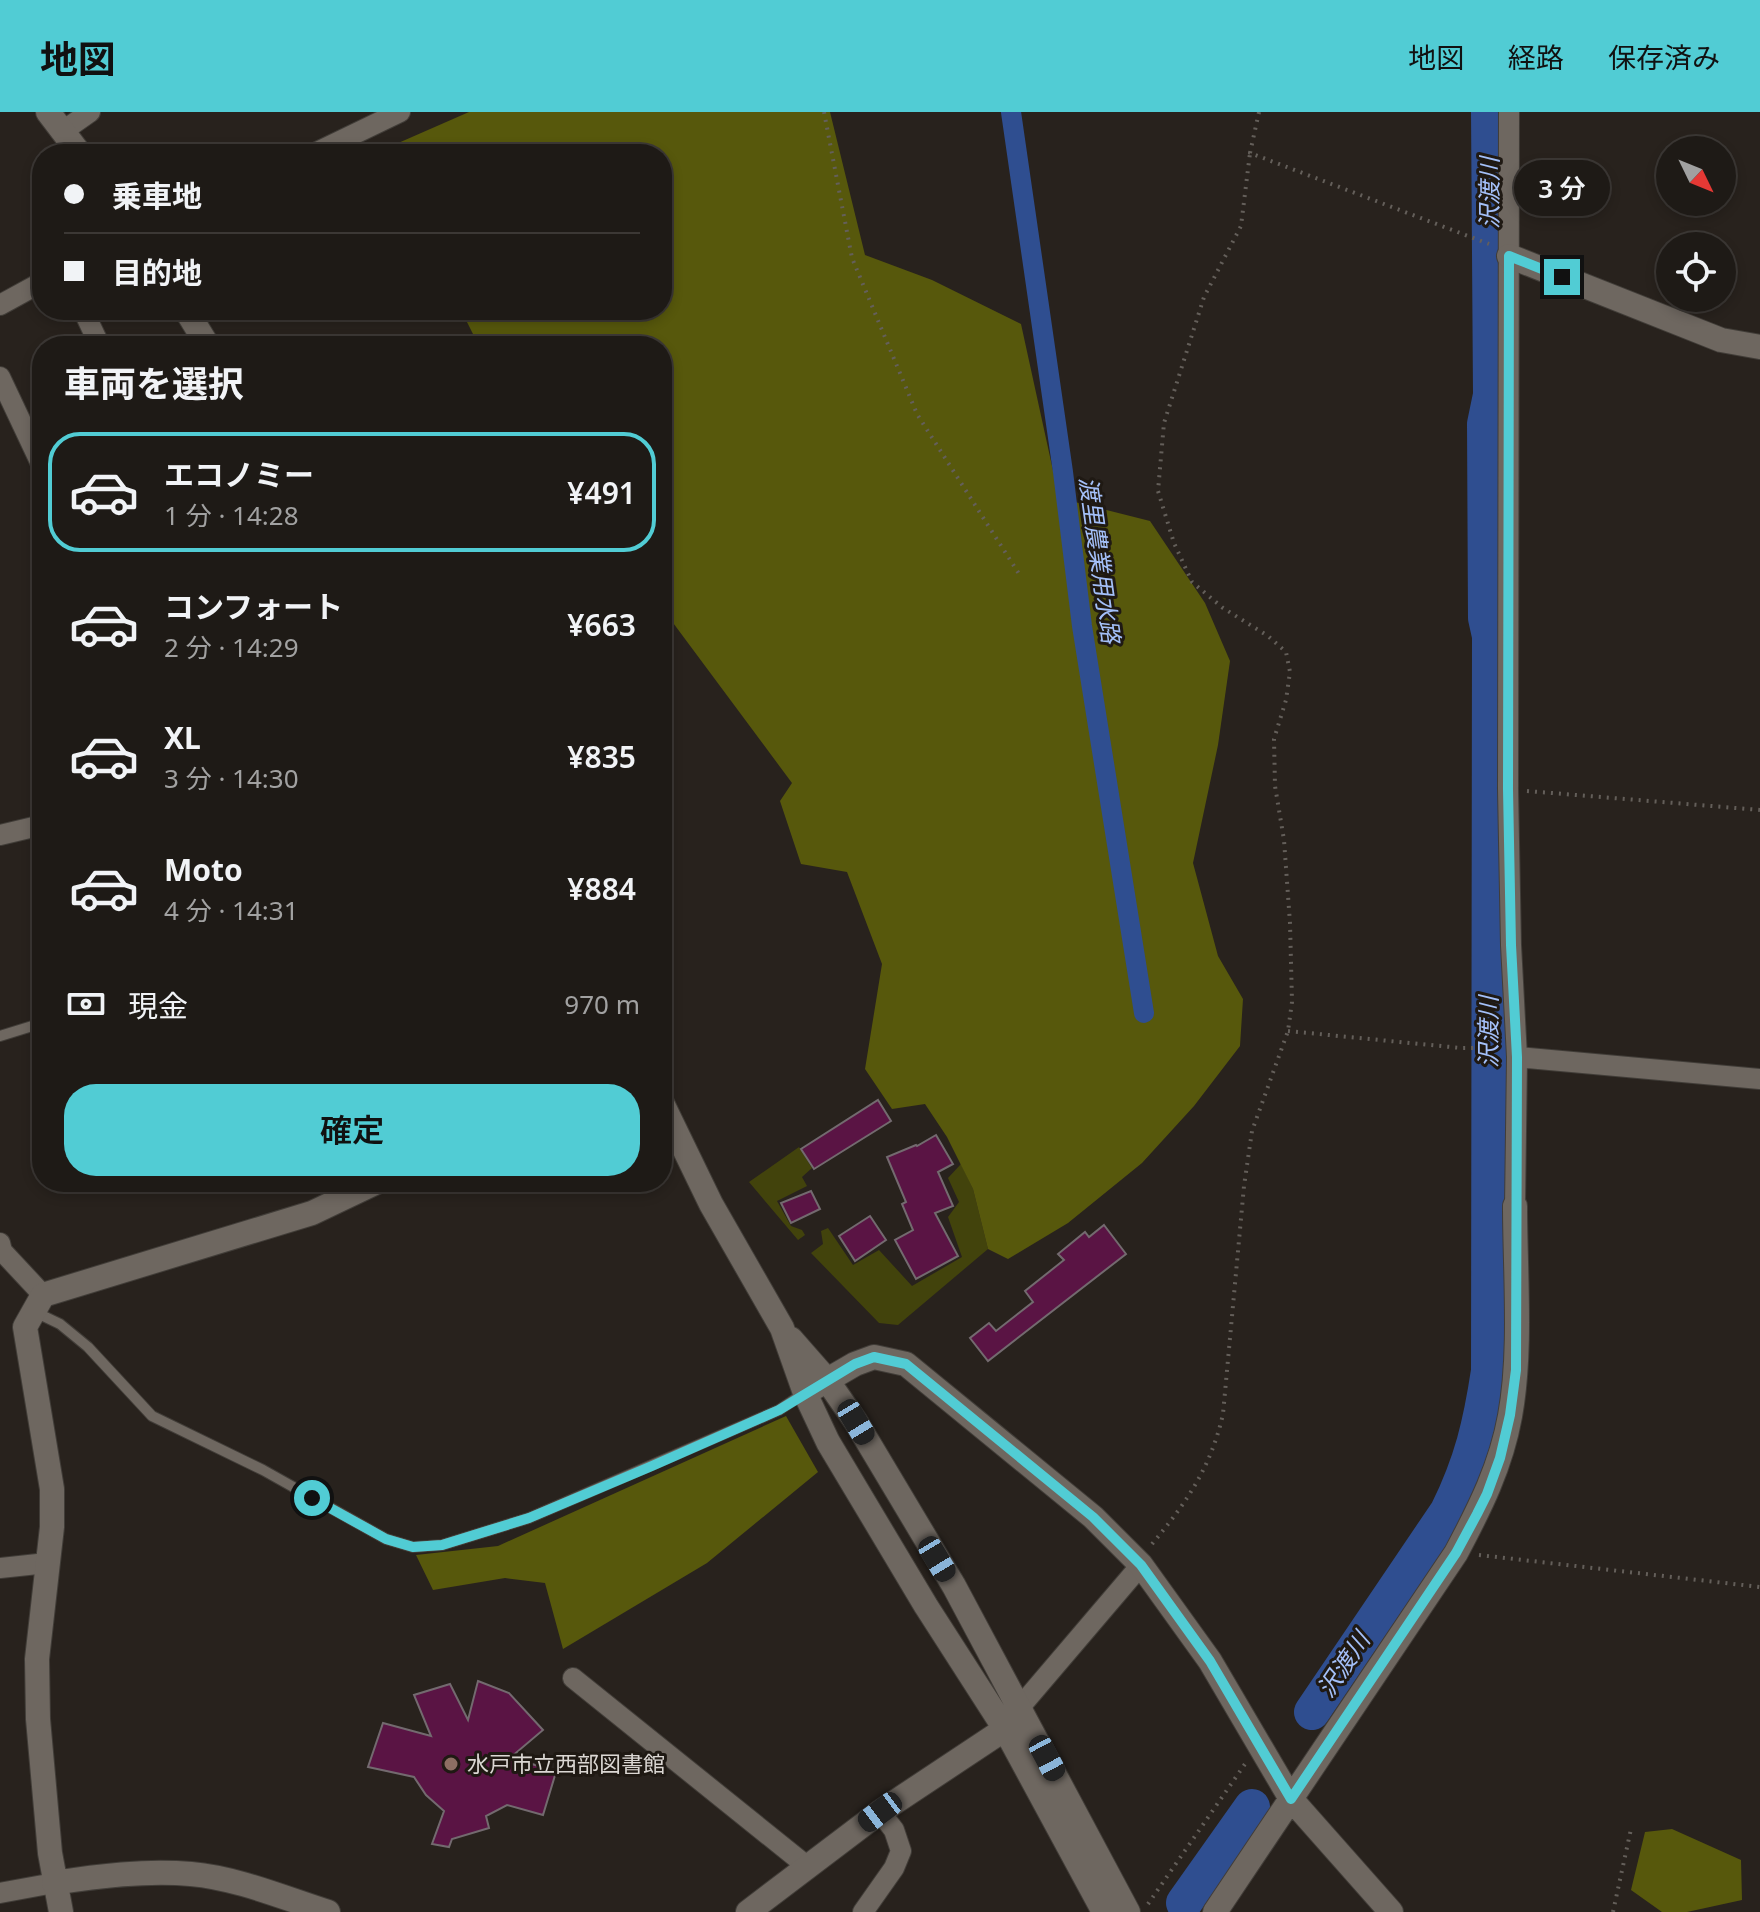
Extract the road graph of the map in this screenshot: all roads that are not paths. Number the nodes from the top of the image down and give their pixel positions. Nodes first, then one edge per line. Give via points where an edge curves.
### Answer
1 (90, 112) edge
2 (400, 112) edge
3 (1509, 112) edge
4 (56, 122) edge
5 (72, 144) edge
6 (334, 144) edge
7 (1509, 256) junction
8 (32, 286) edge
9 (3, 297) edge
10 (1760, 347) edge
11 (0, 377) edge
12 (32, 445) edge
13 (32, 827) edge
14 (0, 835) edge
15 (32, 1026) edge
16 (0, 1036) edge
17 (1517, 1057) junction
18 (1760, 1079) edge
19 (672, 1124) edge
20 (356, 1192) edge
21 (1515, 1206) joint
22 (1, 1248) edge
23 (38, 1303) junction
24 (782, 1328) junction
25 (827, 1380) junction
26 (805, 1393) junction
27 (47, 1563) junction
28 (1139, 1563) junction
29 (0, 1568) edge
30 (573, 1678) dead end
31 (1020, 1707) junction
32 (1005, 1729) junction
33 (1291, 1799) junction
34 (880, 1812) junction
35 (808, 1867) junction
36 (54, 1883) junction
37 (0, 1893) edge
38 (1138, 1908) edge
39 (61, 1912) edge
40 (328, 1912) edge
41 (748, 1912) edge
42 (863, 1912) edge
43 (1104, 1912) edge
44 (1215, 1912) edge
45 (1391, 1912) edge

1 - 4 street
2 - 6 street
3 - 7 street
4 - 5 street
7 - 10 street via 1721,340
7 - 17 street via 1508,789
8 - 9 street
11 - 12 street
13 - 14 street
15 - 16 lane
17 - 18 street
17 - 21 street
19 - 24 street
20 - 23 street via 312,1213
21 - 33 street via 1516,1370 1510,1415 1487,1494 1456,1553
22 - 23 street
23 - 26 lane via 152,1416 386,1539 413,1547 442,1545 529,1518 779,1410
23 - 27 street via 25,1327 52,1489
24 - 25 street
24 - 26 street
25 - 26 street
25 - 28 street via 874,1357 906,1364 1093,1517
25 - 31 street via 946,1573
26 - 32 street via 926,1606
27 - 29 street
27 - 36 street via 37,1659 38,1719
28 - 31 street
28 - 33 street via 1210,1661
30 - 35 street
31 - 38 street
32 - 34 street
32 - 43 street
33 - 44 street
33 - 45 street
34 - 35 street
34 - 42 street via 901,1851
35 - 41 street
36 - 37 street
36 - 39 street
36 - 40 street via 192,1874

